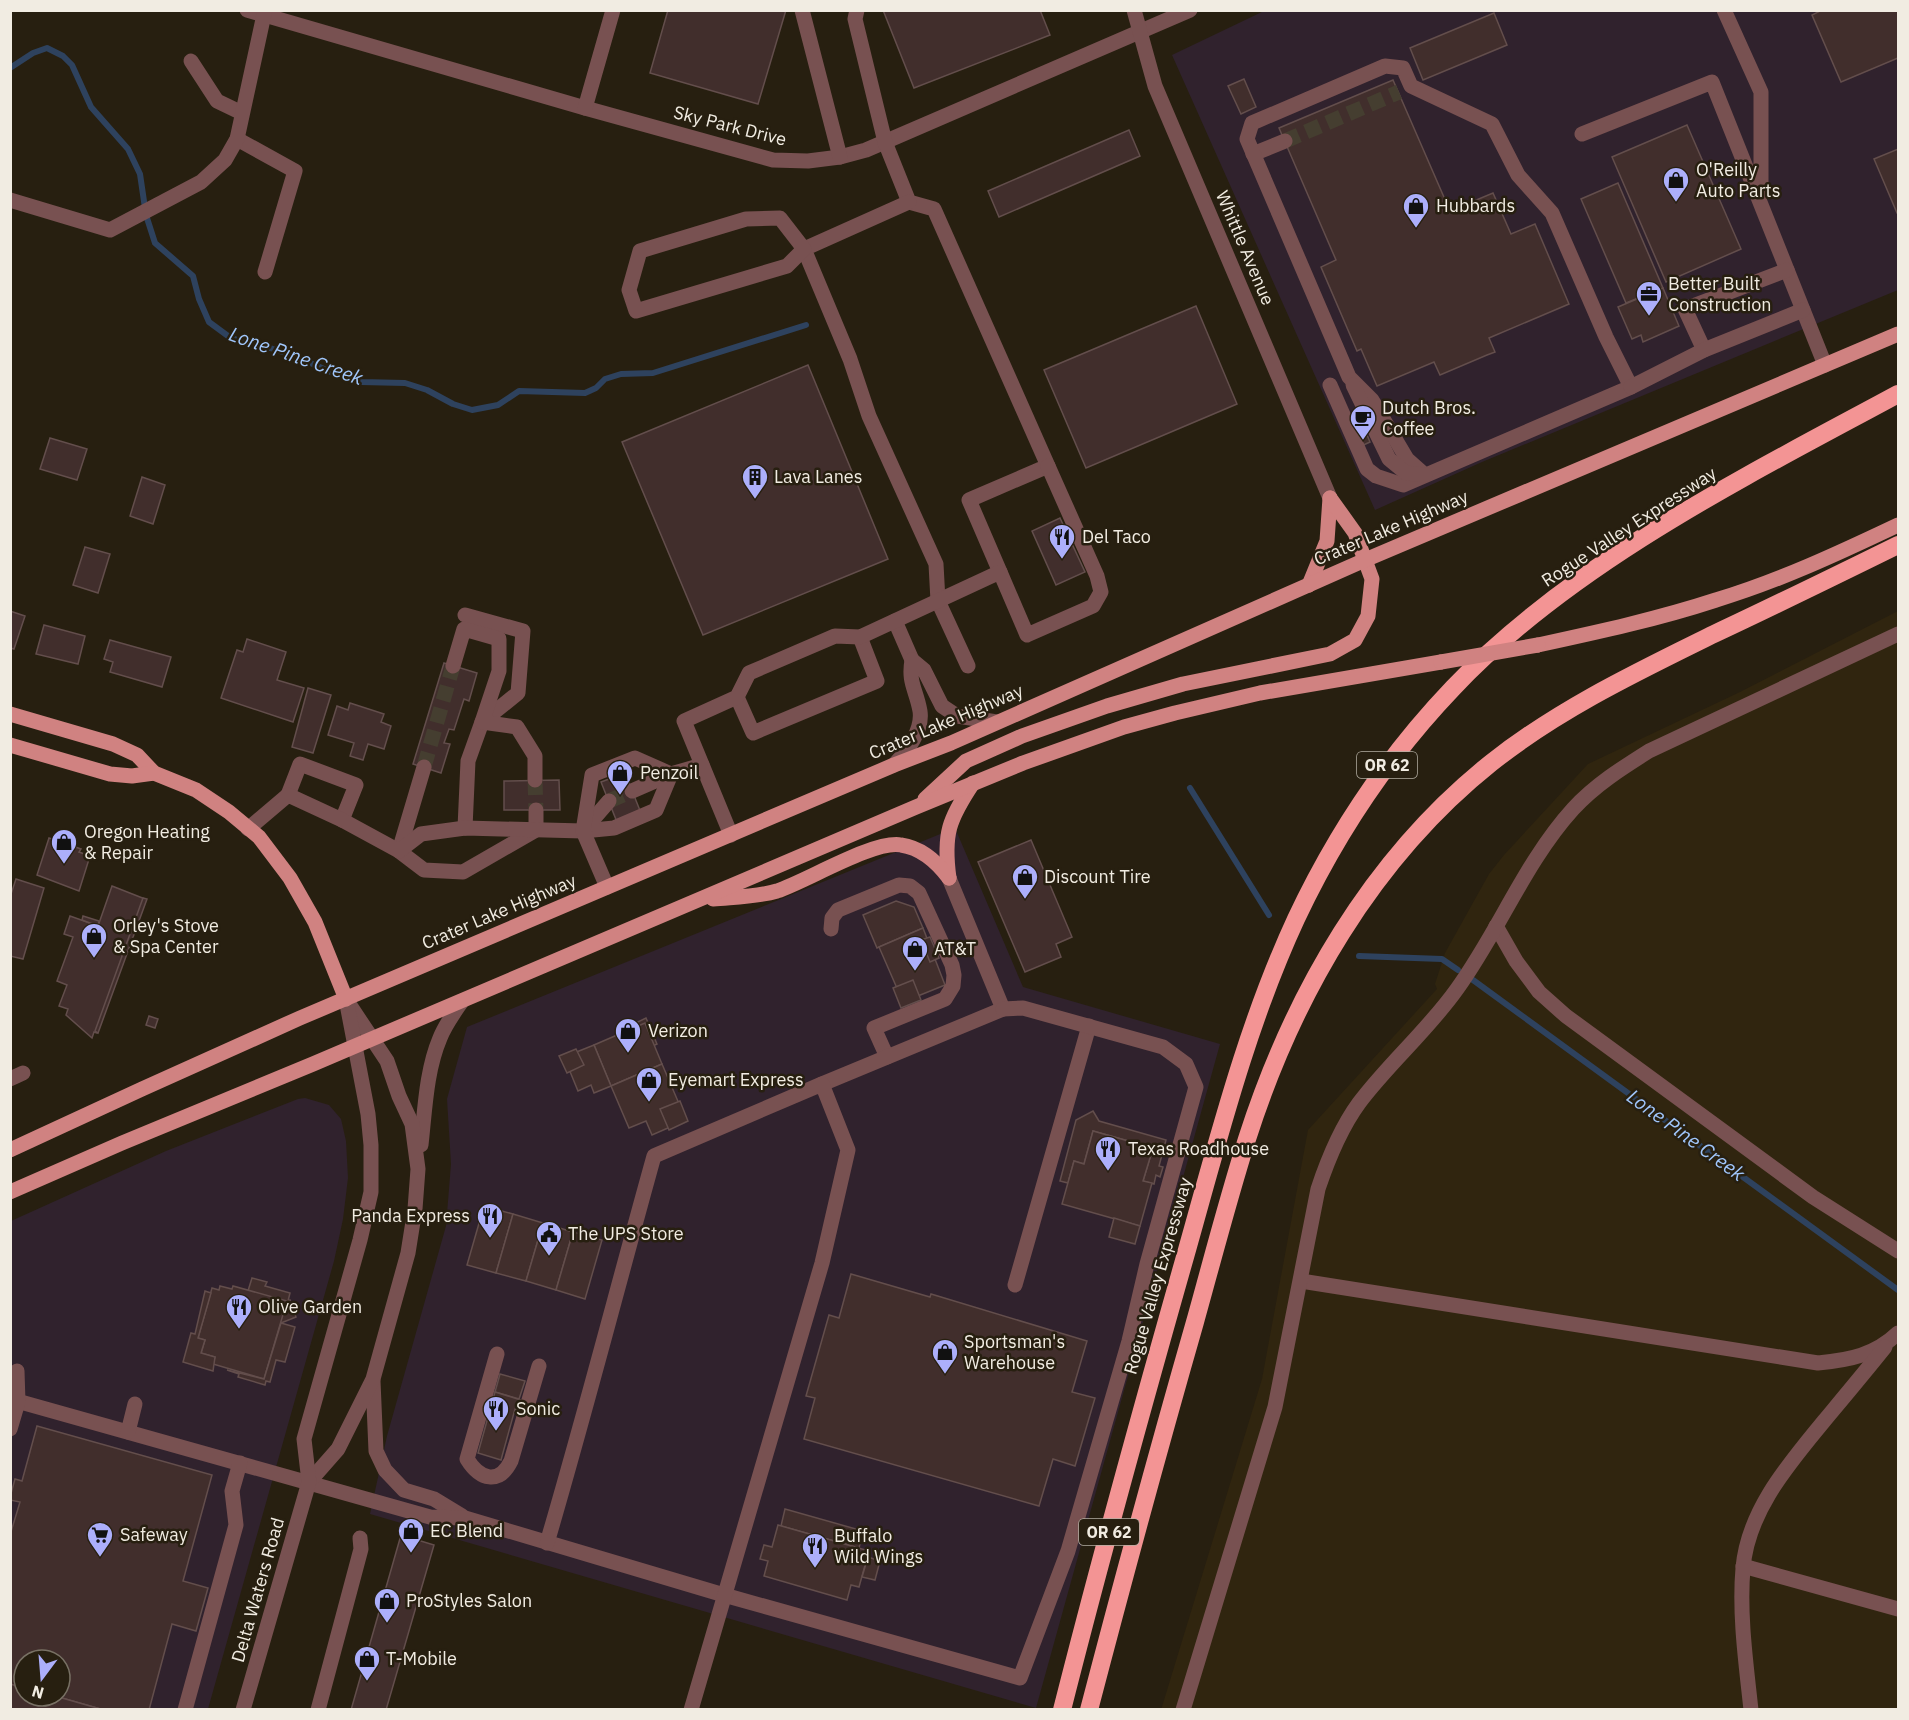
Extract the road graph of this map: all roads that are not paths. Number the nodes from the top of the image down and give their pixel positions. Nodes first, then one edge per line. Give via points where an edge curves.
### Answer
1 (247, 10) edge
2 (613, 10) edge
3 (802, 10) edge
4 (856, 10) edge
5 (1134, 10) edge
6 (1190, 10) edge
7 (1724, 10) edge
8 (264, 13) edge
9 (1139, 33) junction
10 (190, 62) dead end
11 (585, 108) junction
12 (242, 113) junction
13 (1582, 134) dead end
14 (237, 139) junction
15 (1285, 141) tunnel mouth
16 (885, 142) junction
17 (1253, 154) junction
18 (840, 157) junction
19 (10, 200) edge
20 (909, 202) junction
21 (1761, 204) junction
22 (804, 249) junction
23 (1787, 270) junction
24 (265, 272) dead end
25 (1803, 310) junction
26 (1899, 334) edge
27 (1704, 350) junction
28 (1825, 365) junction
29 (1330, 385) dead end
30 (1631, 387) junction
31 (1899, 394) edge
32 (1048, 466) junction
33 (1425, 475) junction
34 (1330, 498) junction
35 (1899, 525) edge
36 (1899, 545) edge
37 (1365, 560) junction
38 (1000, 572) junction
39 (1309, 585) junction
40 (938, 601) junction
41 (465, 615) dead end
42 (895, 621) junction
43 (1899, 634) edge
44 (860, 637) junction
45 (912, 660) junction
46 (453, 666) tunnel mouth
47 (968, 666) dead end
48 (737, 697) junction
49 (10, 714) edge
50 (482, 722) junction
51 (997, 722) junction
52 (10, 744) edge
53 (702, 765) junction
54 (894, 765) junction
55 (424, 767) tunnel mouth
56 (154, 773) junction
57 (671, 774) junction
58 (535, 780) tunnel mouth
59 (973, 783) junction
60 (632, 791) tunnel mouth
61 (288, 795) junction
62 (609, 801) tunnel mouth
63 (916, 807) junction
64 (536, 810) tunnel mouth
65 (342, 820) junction
66 (465, 828) junction
67 (248, 829) junction
68 (536, 831) junction
69 (583, 831) junction
70 (731, 835) junction
71 (399, 851) junction
72 (949, 878) junction
73 (607, 887) junction
74 (696, 902) junction
75 (1496, 926) junction
76 (831, 928) dead end
77 (346, 999) junction
78 (462, 1001) junction
79 (1003, 1009) junction
80 (1089, 1026) junction
81 (372, 1039) junction
82 (354, 1047) junction
83 (888, 1057) junction
84 (822, 1084) junction
85 (10, 1150) edge
86 (418, 1169) junction
87 (10, 1192) edge
88 (1899, 1251) edge
89 (1301, 1281) junction
90 (1015, 1285) dead end
91 (1896, 1335) edge
92 (497, 1354) dead end
93 (539, 1366) dead end
94 (17, 1371) dead end
95 (373, 1379) junction
96 (14, 1400) edge
97 (135, 1404) dead end
98 (10, 1430) edge
99 (128, 1432) junction
100 (240, 1463) junction
101 (309, 1482) junction
102 (465, 1518) junction
103 (360, 1539) dead end
104 (547, 1543) junction
105 (1743, 1566) junction
106 (724, 1594) junction
107 (1899, 1609) edge
108 (185, 1710) edge
109 (243, 1710) edge
110 (318, 1710) edge
111 (691, 1710) edge
112 (1062, 1710) edge
113 (1089, 1710) edge
114 (1183, 1710) edge
115 (1751, 1710) edge

1 - 8 street, Sky Park Drive
2 - 11 street
3 - 18 street
4 - 16 street
5 - 9 street, Whittle Avenue
6 - 9 street, Sky Park Drive
7 - 21 street via 1761,92
8 - 11 street, Sky Park Drive
8 - 12 street
9 - 16 street, Sky Park Drive
9 - 34 street, Whittle Avenue via 1155,86
10 - 12 street via 217,100
11 - 18 street, Sky Park Drive via 773,160
12 - 14 street
13 - 21 street via 1712,82
14 - 19 street via 225,160 201,182 110,230
14 - 24 street via 294,171
15 - 17 street
16 - 18 street, Sky Park Drive
16 - 20 street
17 - 30 street via 1247,139 1252,123 1386,66 1403,68 1405,89 1492,124 1518,175 1552,213
17 - 33 street via 1349,377 1389,459 1406,473
20 - 22 street
20 - 32 street via 934,209
21 - 23 street
22 - 22 street via 780,218 746,219 640,251 629,290 636,311 788,266
22 - 40 street via 869,416 936,564
23 - 25 street
23 - 27 street via 1685,309
25 - 27 street
25 - 28 street
26 - 28 main road, Crater Lake Highway
27 - 30 street
28 - 37 main road, Crater Lake Highway
29 - 33 street via 1366,469 1403,485
30 - 33 street
31 - 112 highway, Rogue Valley Expressway / OR 62 via 1655,530 1534,614 1454,686 1369,789 1299,912 1252,1030 1157,1356
32 - 38 street via 969,500
32 - 38 street via 1101,592 1093,606 1027,635
34 - 37 main road via 1355,533
34 - 39 main road via 1327,542
35 - 59 main road, bridge via 1820,561 1718,600 1629,626 1260,693 1175,713 1125,727
36 - 113 highway, OR 62 via 1646,667 1564,712 1492,762 1459,791 1406,845 1369,891 1306,996 1247,1139
37 - 39 main road, Crater Lake Highway
37 - 63 main road via 1372,579 1368,616 1354,640 1330,654 1183,684 1107,705 1022,736 966,761
38 - 40 street
39 - 51 main road, Crater Lake Highway
40 - 42 street
40 - 47 street
41 - 50 street via 523,631 518,693
42 - 44 street
42 - 45 street
43 - 75 street via 1620,769 1573,809
44 - 48 street via 835,636 749,673
44 - 48 street via 877,681 753,733
45 - 51 street via 924,670 942,705 957,716
45 - 54 street via 909,674 920,713 917,731
46 - 50 street via 464,629 499,639 499,670
48 - 53 street via 684,721
49 - 56 main road, Delta Waters Road via 113,744 137,755
50 - 58 street via 517,727 535,756
50 - 66 street via 468,761
51 - 54 main road, Crater Lake Highway
52 - 56 main road, Delta Waters Road via 110,774
53 - 57 street
53 - 70 street
54 - 70 main road, Crater Lake Highway
55 - 71 street
56 - 67 main road, Delta Waters Road via 196,790
57 - 60 street
57 - 69 street via 656,810 614,828
57 - 69 street via 635,758 592,775
59 - 63 main road
59 - 72 main road via 955,810 947,836
61 - 65 street
61 - 65 street via 300,764 356,785
61 - 67 street
62 - 69 street
63 - 74 main road
64 - 68 street
65 - 71 street
66 - 68 street
66 - 71 street via 421,834
67 - 77 main road, Delta Waters Road via 259,837 290,878 315,922
68 - 69 street
68 - 71 street via 463,872 424,870
69 - 73 street
70 - 73 main road, Crater Lake Highway
72 - 74 main road via 938,863 917,849 899,844 879,847 776,891
72 - 79 street
73 - 77 main road, Crater Lake Highway
74 - 78 main road
75 - 88 street via 1539,992 1566,1016 1813,1197
75 - 89 street via 1449,1001 1370,1089 1347,1121 1318,1189
76 - 83 street via 838,910 899,885 910,886 919,893 952,965 953,986 945,999 874,1028
77 - 81 street, Delta Waters Road
77 - 82 street, Delta Waters Road
77 - 85 main road, Crater Lake Highway
78 - 81 main road
78 - 86 street via 445,1027 433,1060
79 - 80 street via 1023,1008
79 - 83 street
80 - 90 street
80 - 106 street via 1163,1047 1186,1064 1196,1087 1068,1551 1020,1678
81 - 82 main road
81 - 86 street, Delta Waters Road via 387,1061 412,1124
82 - 87 main road
82 - 101 street, Delta Waters Road via 368,1114 371,1192 304,1439
83 - 84 street
84 - 104 street via 654,1156
84 - 106 street via 848,1150 822,1263
86 - 95 street, Delta Waters Road via 408,1253
89 - 91 street via 1818,1363 1867,1354
89 - 114 street via 1275,1407
91 - 105 street via 1788,1465 1752,1529
92 - 93 street via 467,1459 484,1477 506,1472
94 - 96 street
95 - 101 street, Delta Waters Road via 338,1449
95 - 102 street via 376,1451 385,1470 404,1490 434,1499
96 - 98 street
96 - 99 street
97 - 99 street
99 - 100 street
100 - 101 street
100 - 108 street via 232,1491 236,1525
101 - 102 street via 430,1517
101 - 109 street, Delta Waters Road
102 - 104 street
103 - 110 street via 361,1549
104 - 106 street
105 - 107 street
105 - 115 street
106 - 111 street

